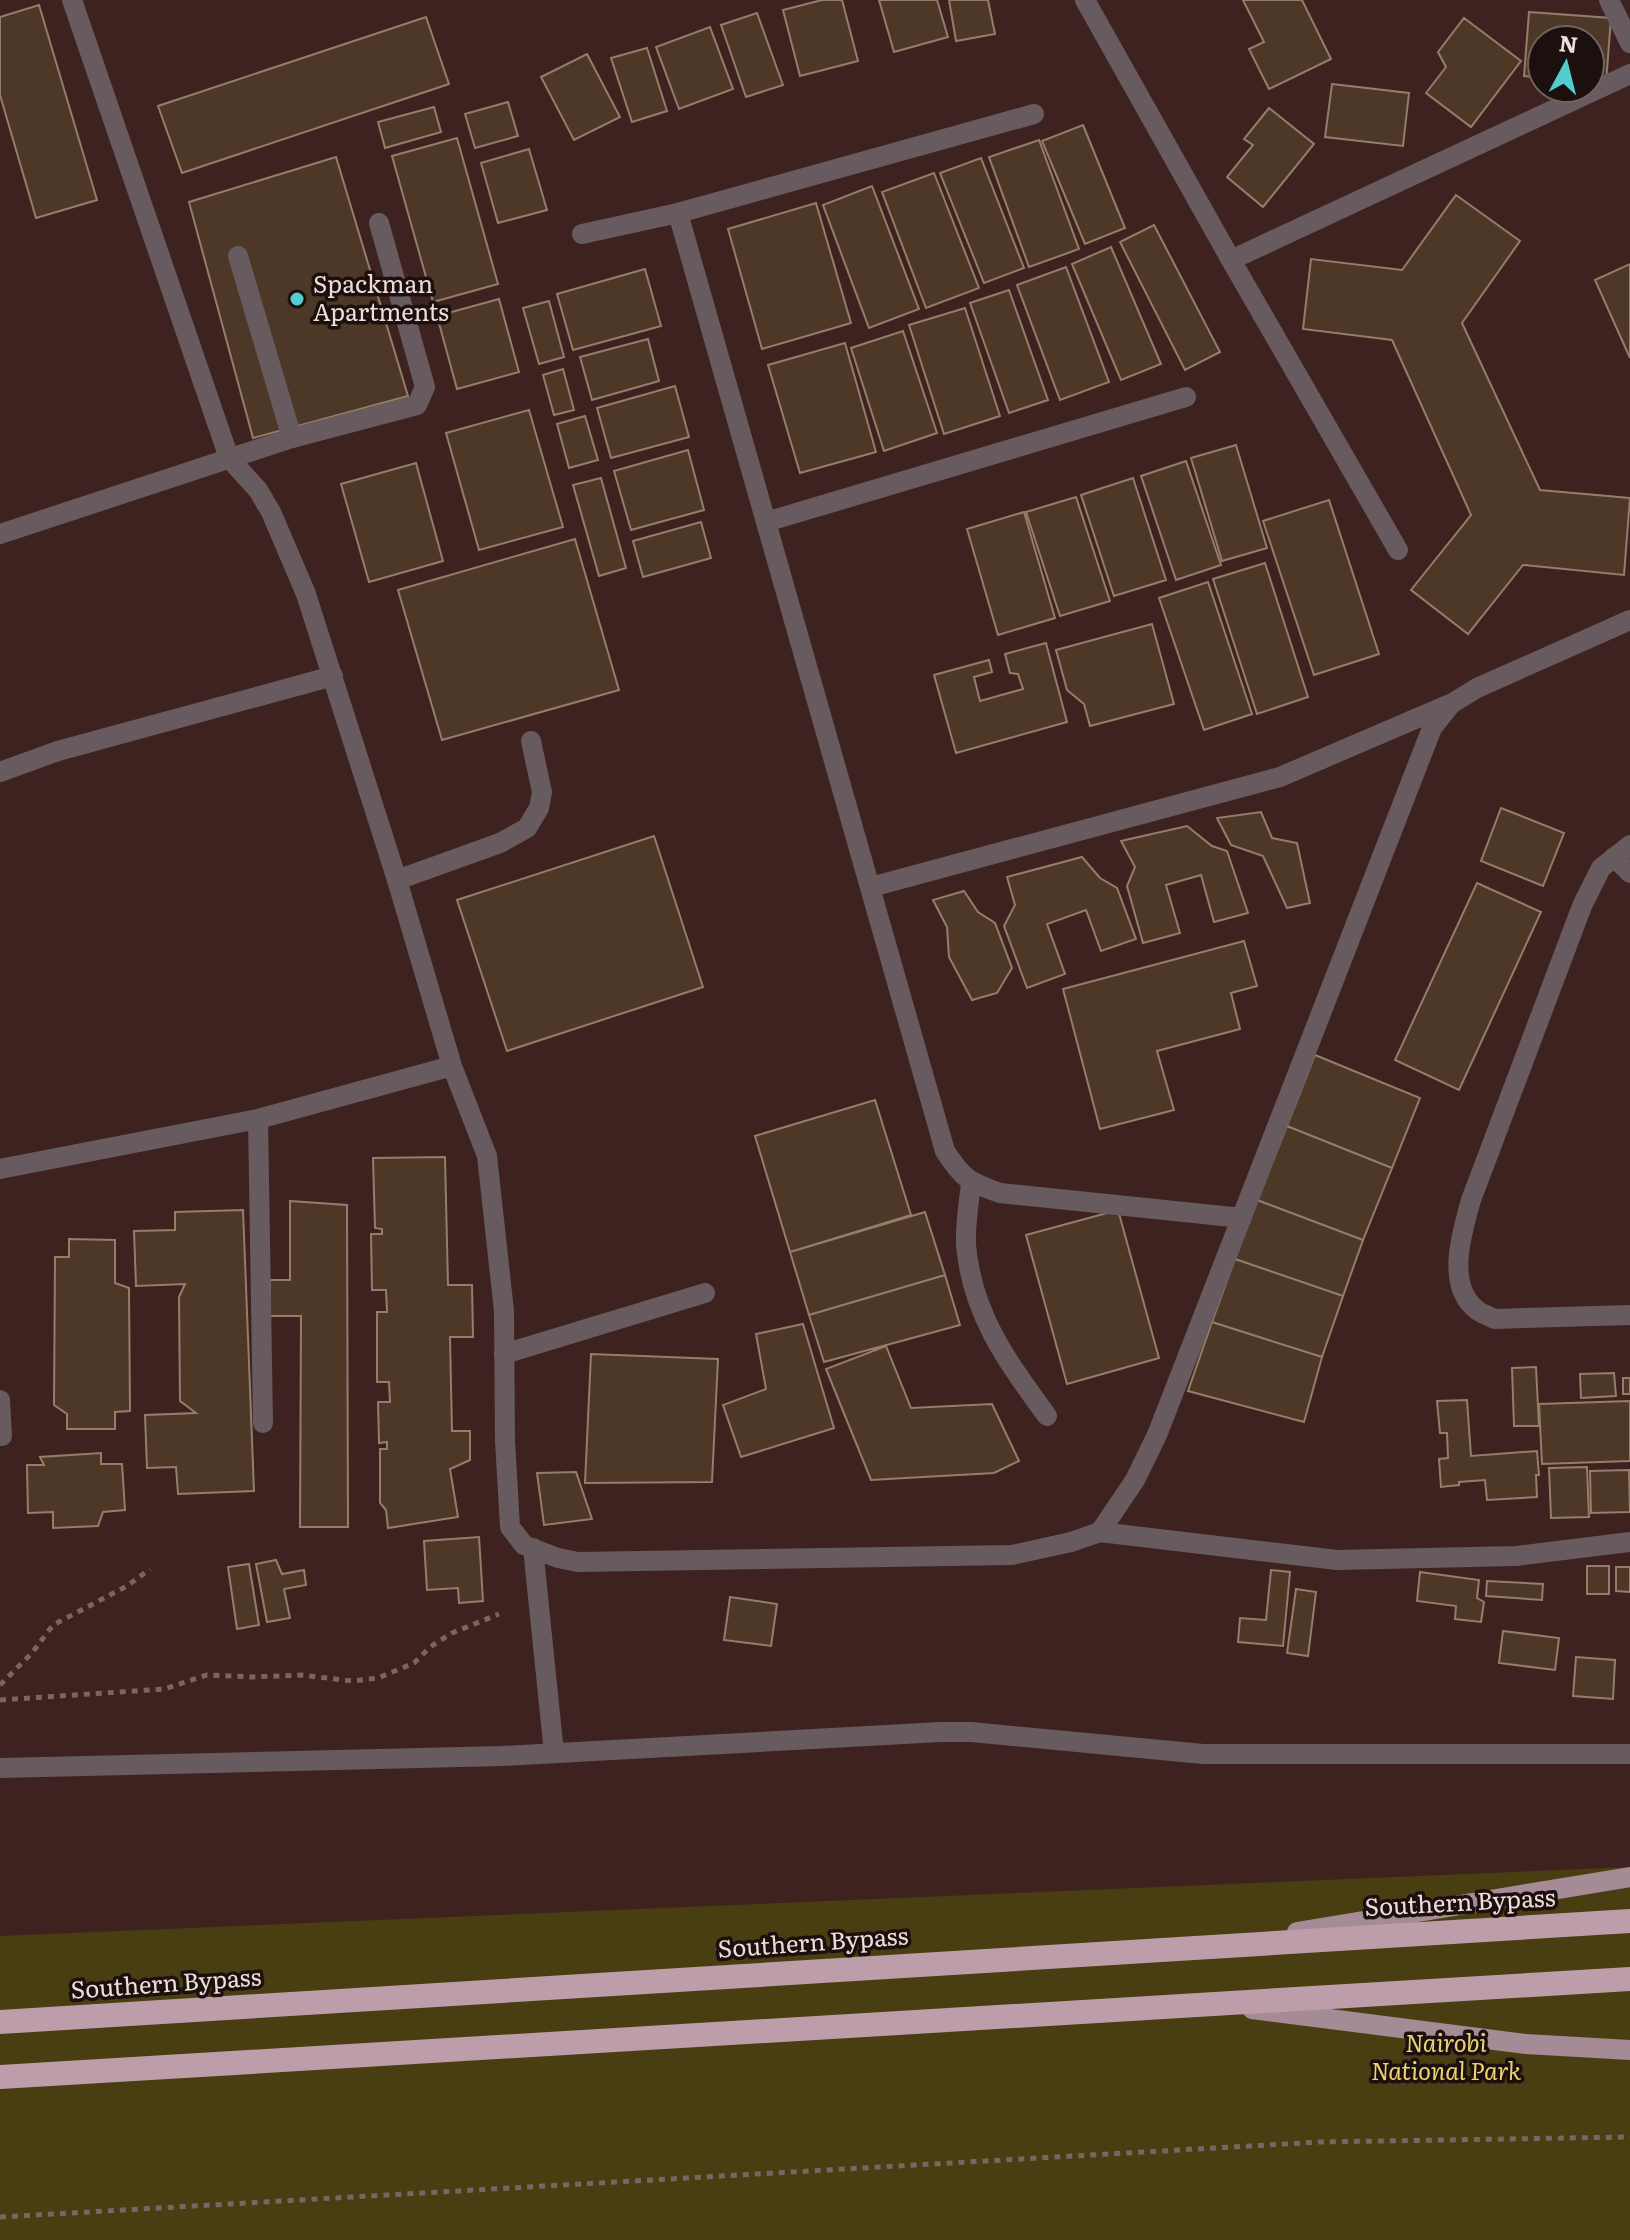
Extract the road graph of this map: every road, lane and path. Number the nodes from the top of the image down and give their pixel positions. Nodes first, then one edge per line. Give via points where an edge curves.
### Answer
1 (72, 0) edge
2 (1085, 0) edge
3 (1609, 0) edge
4 (1630, 43) edge
5 (1630, 74) edge
6 (1034, 114) dead end
7 (678, 213) junction
8 (379, 223) dead end
9 (582, 234) dead end
10 (238, 256) dead end
11 (1231, 260) junction
12 (1186, 397) dead end
13 (292, 438) junction
14 (229, 458) junction
15 (766, 522) junction
16 (0, 534) edge
17 (1398, 550) dead end
18 (1630, 620) edge
19 (333, 676) junction
20 (1451, 704) junction
21 (531, 741) dead end
22 (0, 772) edge
23 (1622, 851) edge
24 (1630, 873) edge
25 (397, 880) junction
26 (871, 887) junction
27 (452, 1066) junction
28 (258, 1119) junction
29 (0, 1169) edge
30 (971, 1183) junction
31 (1242, 1218) junction
32 (705, 1293) dead end
33 (1630, 1315) edge
34 (504, 1354) junction
35 (0, 1400) edge
36 (1047, 1416) dead end
37 (263, 1423) dead end
38 (2, 1436) dead end
39 (1100, 1532) junction
40 (1630, 1542) edge
41 (533, 1548) junction
42 (150, 1569) dead end
43 (499, 1614) dead end
44 (0, 1685) edge
45 (0, 1700) edge
46 (554, 1753) junction
47 (1630, 1754) edge
48 (0, 1768) edge
49 (1630, 1877) edge
50 (1630, 1921) edge
51 (1222, 1945) junction
52 (1630, 1979) edge
53 (1220, 2005) junction
54 (0, 2022) edge
55 (1630, 2050) edge
56 (0, 2077) edge
57 (1630, 2137) edge
58 (0, 2217) edge

1 - 14 street
2 - 11 street
3 - 4 street
5 - 11 street
6 - 7 street
7 - 9 street
7 - 15 street
8 - 13 street via 425,387 417,405
10 - 13 street
11 - 17 street
12 - 15 street
13 - 14 street
14 - 16 street
14 - 19 street via 271,512
15 - 26 street
18 - 20 street
19 - 22 street via 71,747
19 - 25 street
20 - 26 street via 1280,777
20 - 31 street via 1432,728
21 - 25 street via 542,792 527,828
23 - 24 street
23 - 33 street via 1601,868 1582,906 1471,1200 1459,1242 1459,1284 1475,1309 1494,1319
25 - 27 street
26 - 30 street via 945,1151
27 - 28 street
27 - 34 street via 487,1156
28 - 29 street
28 - 37 street
30 - 31 street via 1000,1193
30 - 36 street via 966,1243 987,1325
31 - 39 street via 1157,1435
32 - 34 street
34 - 41 street via 510,1527
35 - 38 street
39 - 40 street via 1337,1560 1516,1556
39 - 41 street via 1012,1555 578,1562
41 - 46 street
42 - 44 path via 53,1625
43 - 45 path via 452,1633 414,1663 378,1678 207,1675 164,1689
46 - 47 street via 971,1732 1203,1754
46 - 48 street
49 - 51 main road
50 - 51 highway, Southern Bypass
51 - 54 highway, Southern Bypass
52 - 53 highway
53 - 55 main road via 1526,2044
53 - 56 highway
57 - 58 path via 1320,2142

